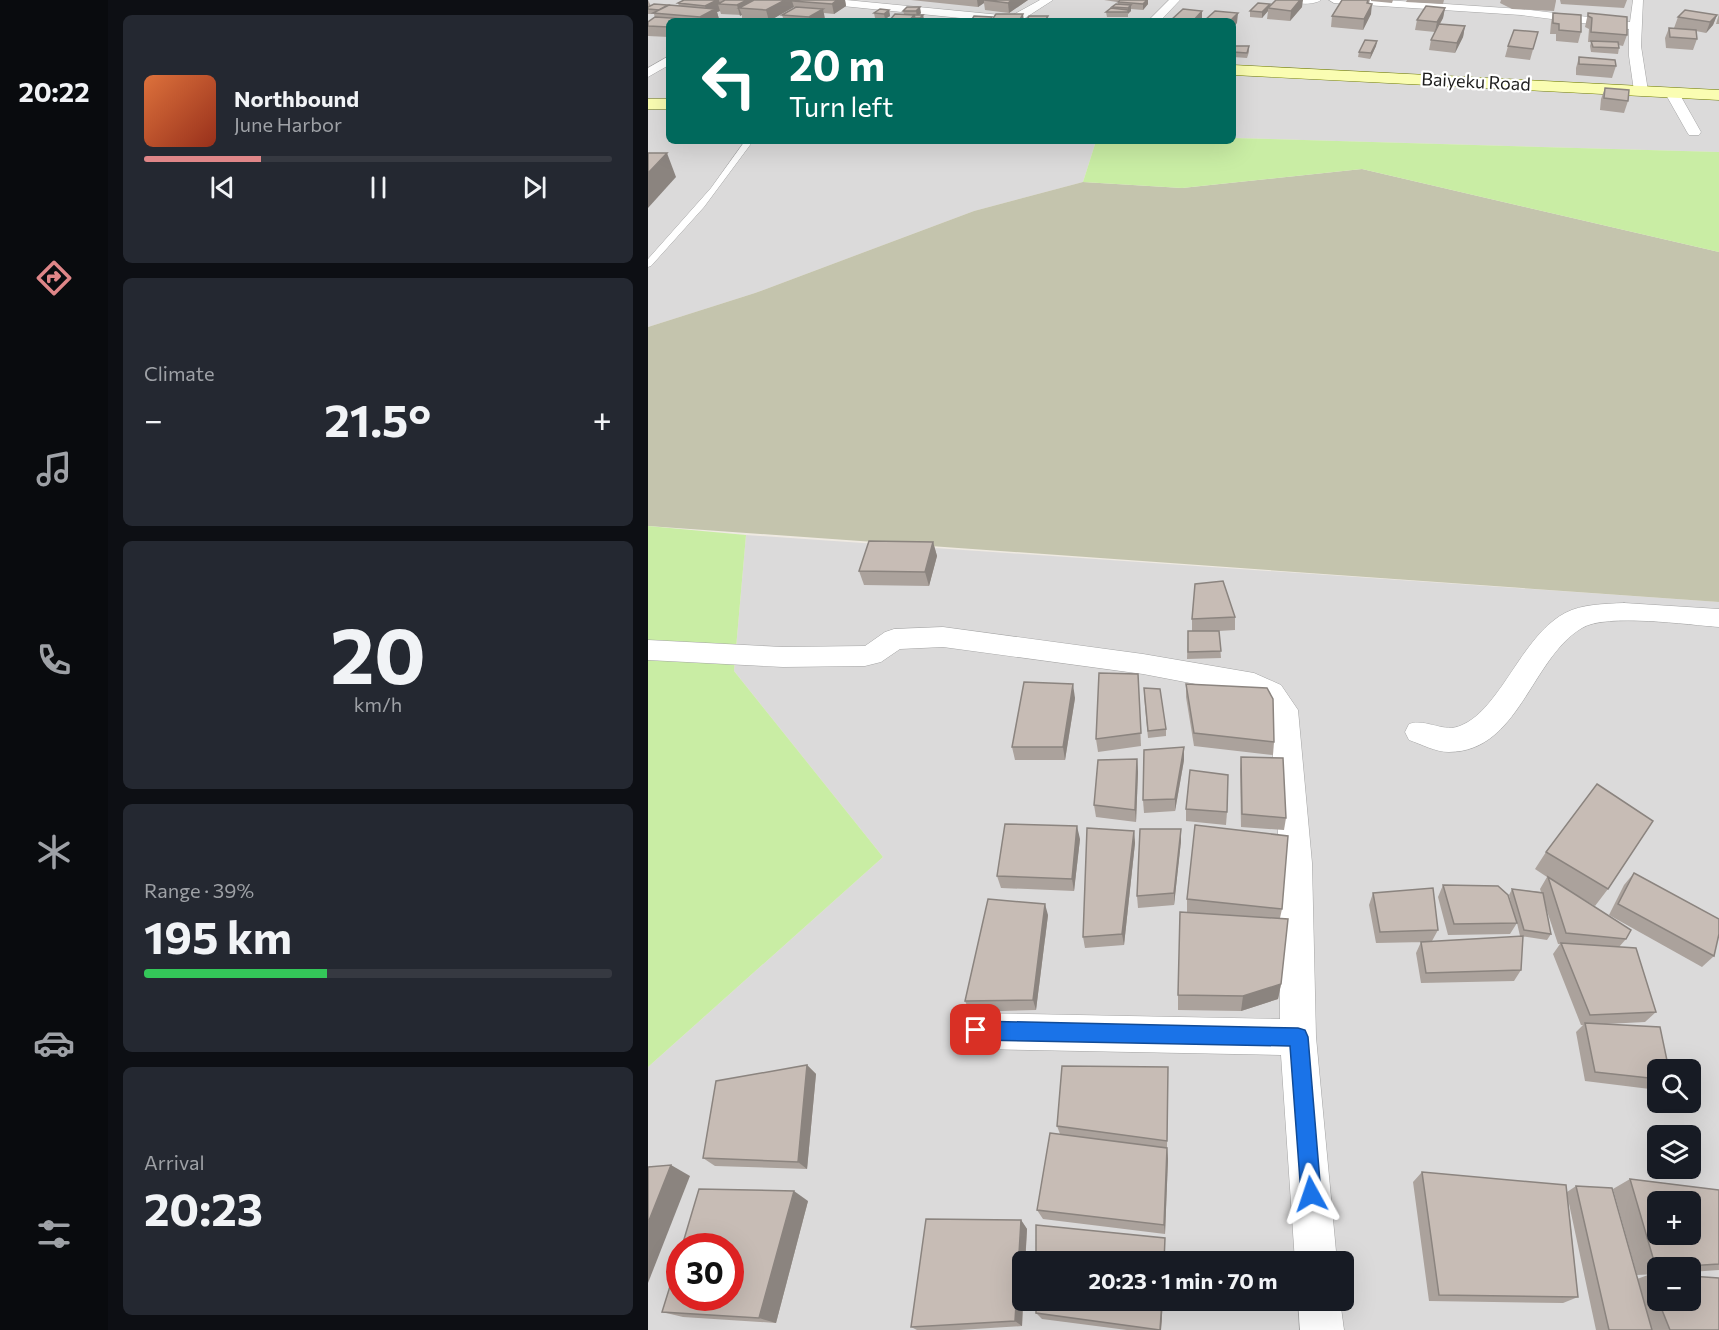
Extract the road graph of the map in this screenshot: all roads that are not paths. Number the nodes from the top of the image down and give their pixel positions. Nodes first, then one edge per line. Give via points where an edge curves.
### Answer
1 (813, 0) edge
2 (1048, 0) edge
3 (1175, 0) edge
4 (1295, 0) edge
5 (1316, 0) edge
6 (1334, 0) edge
7 (1485, 0) edge
8 (1638, 0) edge
9 (864, 5) junction
10 (1506, 10) junction
11 (848, 18) edge
12 (997, 18) edge
13 (1021, 18) edge
14 (1157, 18) edge
15 (1634, 26) junction
16 (666, 62) edge
17 (1236, 70) edge
18 (648, 73) edge
19 (1641, 91) junction
20 (1672, 93) junction
21 (1719, 95) edge
22 (648, 104) edge
23 (666, 104) edge
24 (1694, 132) dead end
25 (746, 144) edge
26 (648, 264) edge
27 (1719, 618) edge
28 (648, 650) edge
29 (1419, 732) dead end
30 (976, 1030) dead end
31 (1298, 1037) junction
32 (1315, 1251) edge
33 (1320, 1311) edge
34 (1322, 1330) edge

1 - 9 street
2 - 13 street
3 - 14 street
4 - 5 street
6 - 10 street
7 - 10 street
8 - 15 street
9 - 11 street
9 - 12 street
10 - 15 street
15 - 19 street via 1634,61
16 - 18 street
17 - 19 main road, Baiyeku Road
19 - 20 main road, Baiyeku Road
20 - 21 main road, Baiyeku Road
20 - 24 street
22 - 23 main road
25 - 26 lane via 734,165
27 - 29 street via 1605,613 1575,620 1555,635 1494,718 1473,734 1451,741
28 - 31 street via 783,657 872,656 894,639 943,637 1143,663 1254,684 1271,693 1284,710 1285,722 1296,863
30 - 31 street
31 - 32 street
33 - 34 street

